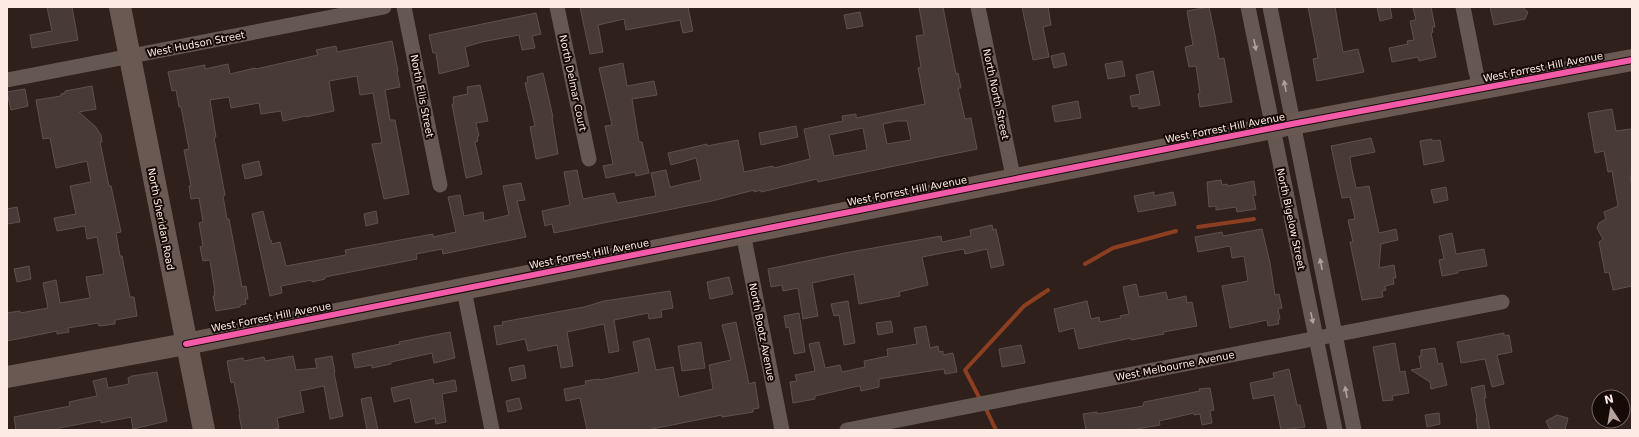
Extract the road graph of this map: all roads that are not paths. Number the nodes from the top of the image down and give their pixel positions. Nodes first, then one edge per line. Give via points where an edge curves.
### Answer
1 (120, 7) edge
2 (384, 7) edge
3 (404, 7) edge
4 (557, 7) edge
5 (978, 7) edge
6 (1248, 7) edge
7 (1270, 7) edge
8 (1463, 7) edge
9 (130, 57) junction
10 (1632, 60) edge
11 (7, 80) edge
12 (1482, 89) junction
13 (1282, 127) junction
14 (589, 159) dead end
15 (1014, 181) junction
16 (440, 185) dead end
17 (743, 233) junction
18 (464, 290) junction
19 (1502, 302) dead end
20 (1335, 334) junction
21 (1316, 338) junction
22 (186, 344) junction
23 (7, 377) edge
24 (204, 430) edge
25 (492, 430) edge
26 (782, 430) edge
27 (847, 430) edge
28 (1335, 430) edge
29 (1354, 430) edge

1 - 9 main road, North Sheridan Road
2 - 9 street, West Hudson Street
3 - 16 street, North Ellis Street
4 - 14 street, North Delmar Court
5 - 15 street, North North Street
6 -> 13 street, North Bigelow Street
13 -> 7 street, North Bigelow Street
8 - 12 street via 1476,72
9 - 11 street, West Hudson Street
9 - 22 main road, North Sheridan Road
10 - 12 main road, West Forrest Hill Avenue
12 - 13 main road, West Forrest Hill Avenue
13 - 15 main road, West Forrest Hill Avenue
20 -> 13 street, North Bigelow Street
13 -> 21 street, North Bigelow Street
15 - 17 main road, West Forrest Hill Avenue
17 - 18 main road, West Forrest Hill Avenue
17 - 26 street, North Bootz Avenue
18 - 22 main road, West Forrest Hill Avenue
18 - 25 street
19 - 20 street, West Melbourne Avenue
20 - 21 street, West Melbourne Avenue
29 -> 20 street, North Bigelow Street
21 - 27 street, West Melbourne Avenue
21 - 28 street, North Bigelow Street
22 - 23 main road, West Forrest Hill Avenue
22 - 24 main road, North Sheridan Road

